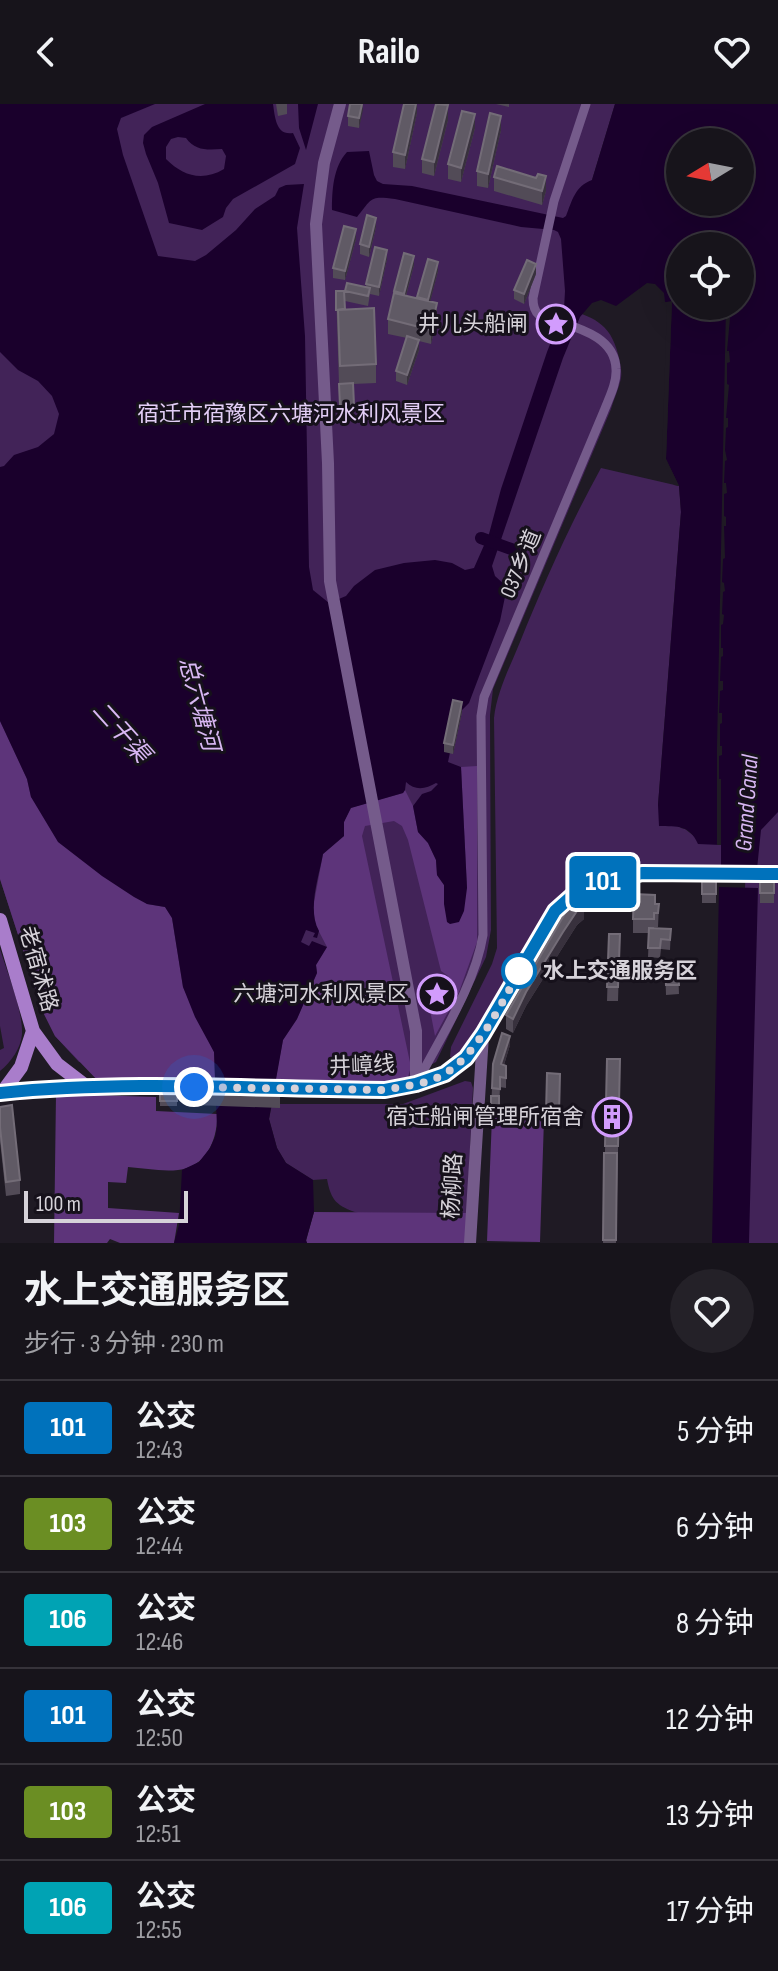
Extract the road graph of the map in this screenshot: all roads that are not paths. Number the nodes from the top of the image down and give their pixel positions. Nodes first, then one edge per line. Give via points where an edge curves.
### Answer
1 (340, 104) edge
2 (586, 104) edge
3 (778, 874) edge
4 (0, 920) edge
5 (33, 1031) junction
6 (483, 1034) junction
7 (416, 1084) junction
8 (87, 1087) junction
9 (224, 1088) edge
10 (254, 1088) edge
11 (1, 1093) edge
12 (470, 1243) edge

1 - 7 street via 324,163 316,224 330,581 416,1031
2 - 7 street, 037乡道 via 551,213 533,298 536,311 544,316 601,340 615,359 616,377 484,697 480,956
3 - 6 main road, 井嶂线 via 642,873 573,895 555,911
4 - 5 main road, 老宿沭路
5 - 8 main road, 老宿沭路 via 57,1064
5 - 11 main road, 老宿沭路 via 21,1067
6 - 7 main road, 井嶂线 via 466,1058 445,1074
6 - 12 street, 杨柳路
7 - 10 main road, 井嶂线 via 385,1090
8 - 9 main road
8 - 11 main road

